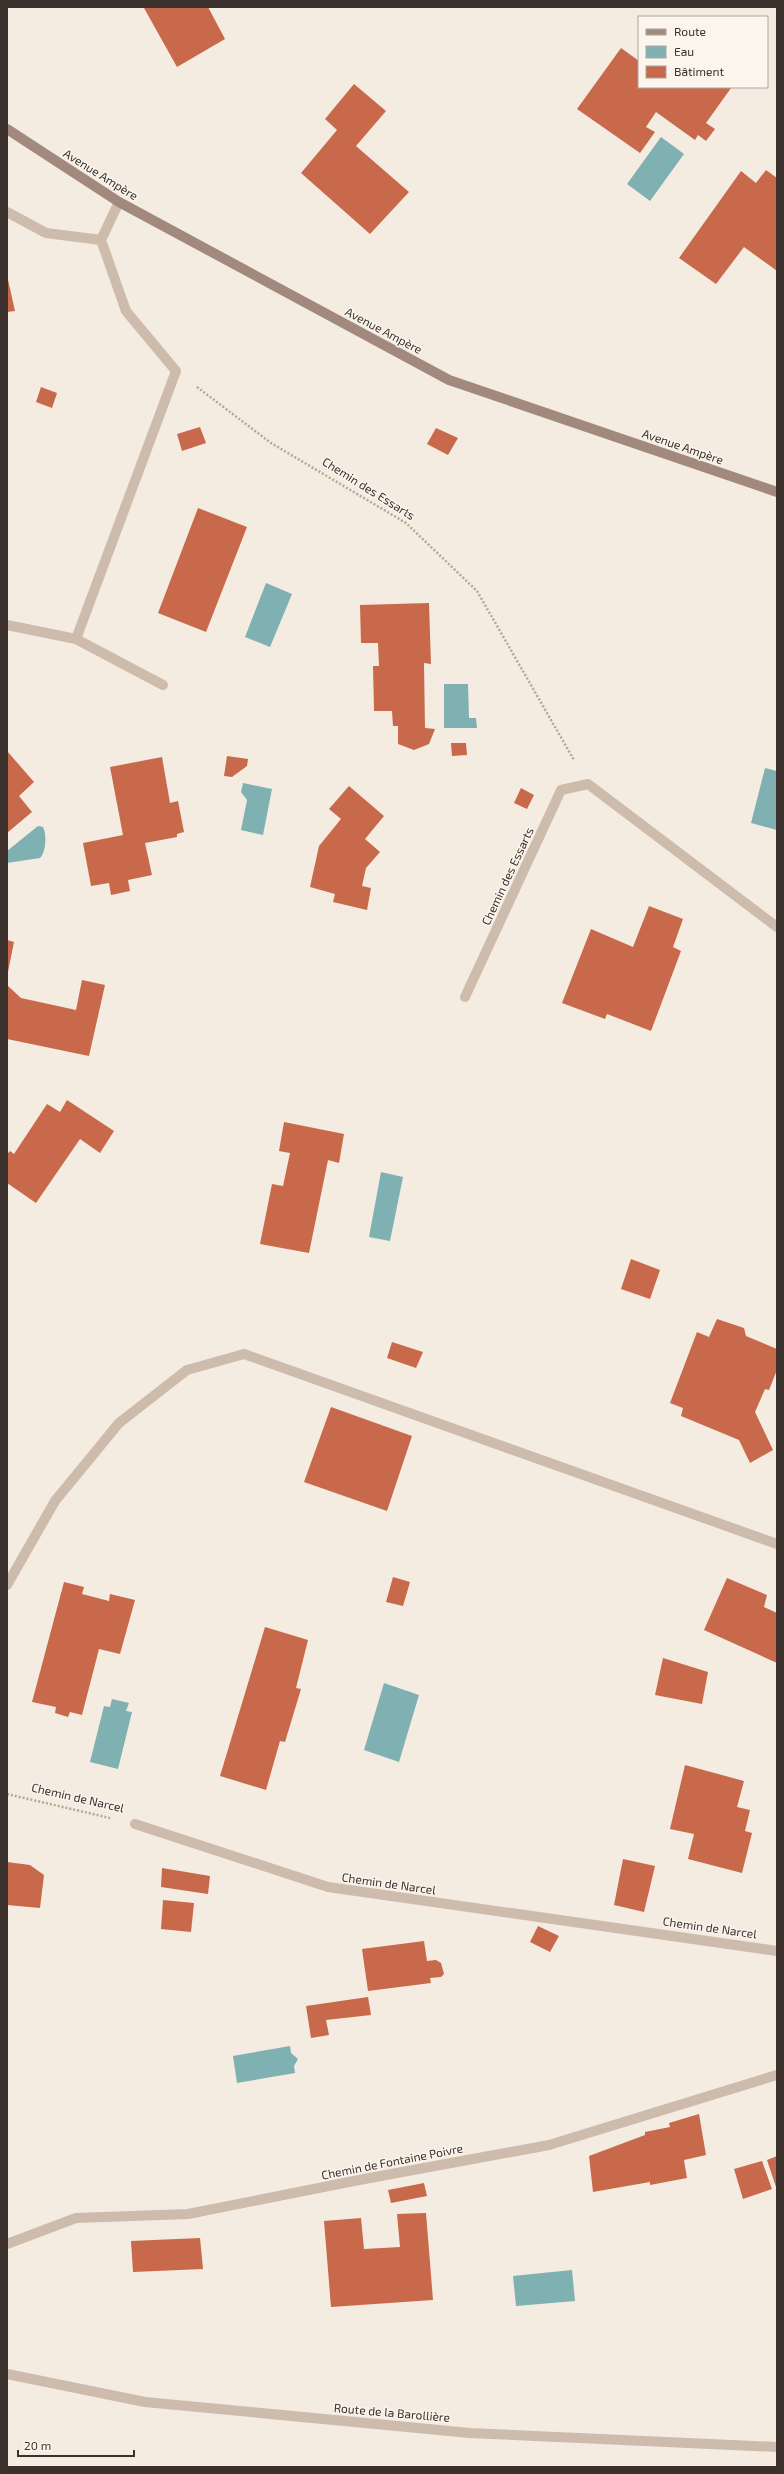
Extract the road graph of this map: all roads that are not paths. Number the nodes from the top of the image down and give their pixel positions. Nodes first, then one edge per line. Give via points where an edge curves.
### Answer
1 (7, 129) edge
2 (118, 202) junction
3 (7, 212) edge
4 (101, 240) junction
5 (777, 492) edge
6 (7, 625) edge
7 (76, 639) junction
8 (163, 685) dead end
9 (777, 927) edge
10 (465, 998) dead end
11 (777, 1544) edge
12 (7, 1585) edge
13 (135, 1824) road end
14 (777, 1951) edge
15 (777, 2075) edge
16 (7, 2244) edge
17 (7, 2374) edge
18 (777, 2447) edge

1 - 2 main road, Avenue Ampère
2 - 4 street
2 - 5 main road, Avenue Ampère via 449,380
3 - 4 street via 46,233
4 - 7 street via 126,311 176,371
6 - 7 street
7 - 8 street
9 - 10 street, Chemin des Essarts via 588,784 561,790
11 - 12 street via 244,1354 187,1370 119,1423 56,1501
13 - 14 street, Chemin de Narcel via 328,1887
15 - 16 street, Chemin de Fontaine Poivre via 549,2145 188,2214 76,2218
17 - 18 street, Route de la Barollière via 146,2402 470,2433

